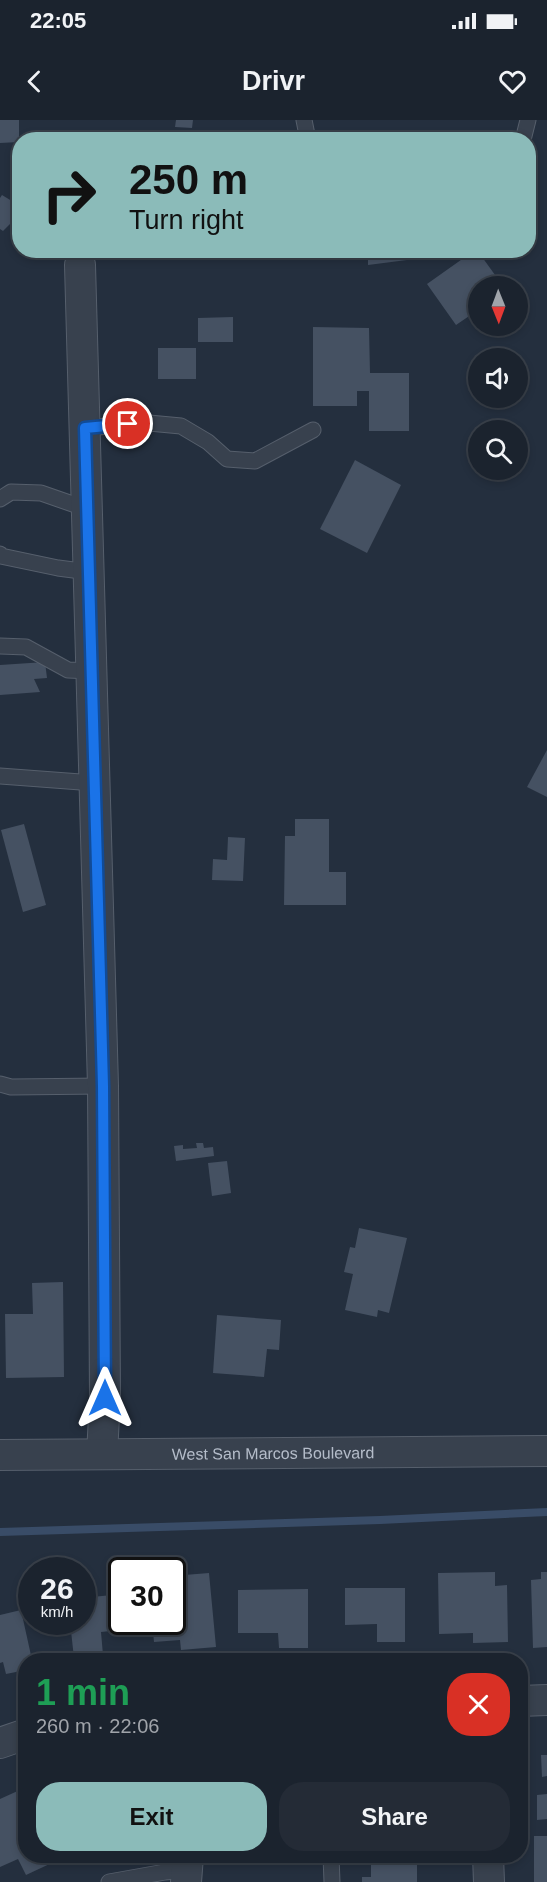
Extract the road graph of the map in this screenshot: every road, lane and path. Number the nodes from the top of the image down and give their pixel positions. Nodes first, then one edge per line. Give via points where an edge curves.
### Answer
1 (80, 265) dead end
2 (85, 428) junction
3 (313, 430) dead end
4 (0, 499) edge
5 (87, 509) junction
6 (0, 554) edge
7 (89, 572) junction
8 (0, 646) edge
9 (91, 671) junction
10 (0, 776) edge
11 (94, 783) junction
12 (0, 1084) edge
13 (103, 1086) junction
14 (547, 1451) edge
15 (102, 1454) junction
16 (0, 1455) edge
17 (547, 1700) edge
18 (528, 1701) edge
19 (18, 1737) edge
20 (0, 1743) edge
21 (331, 1863) edge
22 (488, 1863) edge
23 (187, 1869) edge
24 (109, 1882) edge
25 (332, 1882) edge
26 (489, 1882) edge

1 - 2 street
2 - 3 lane via 149,423 181,426 227,459 255,461
2 - 5 street
4 - 5 lane via 11,492 41,494
5 - 7 street
6 - 7 lane
7 - 9 street
8 - 9 lane via 26,647 68,670
9 - 11 street
10 - 11 lane
11 - 13 street
12 - 13 lane
13 - 15 street
14 - 15 street, West San Marcos Boulevard
15 - 16 street, West San Marcos Boulevard
17 - 18 street
19 - 20 street
21 - 25 lane
22 - 26 street
23 - 24 lane

